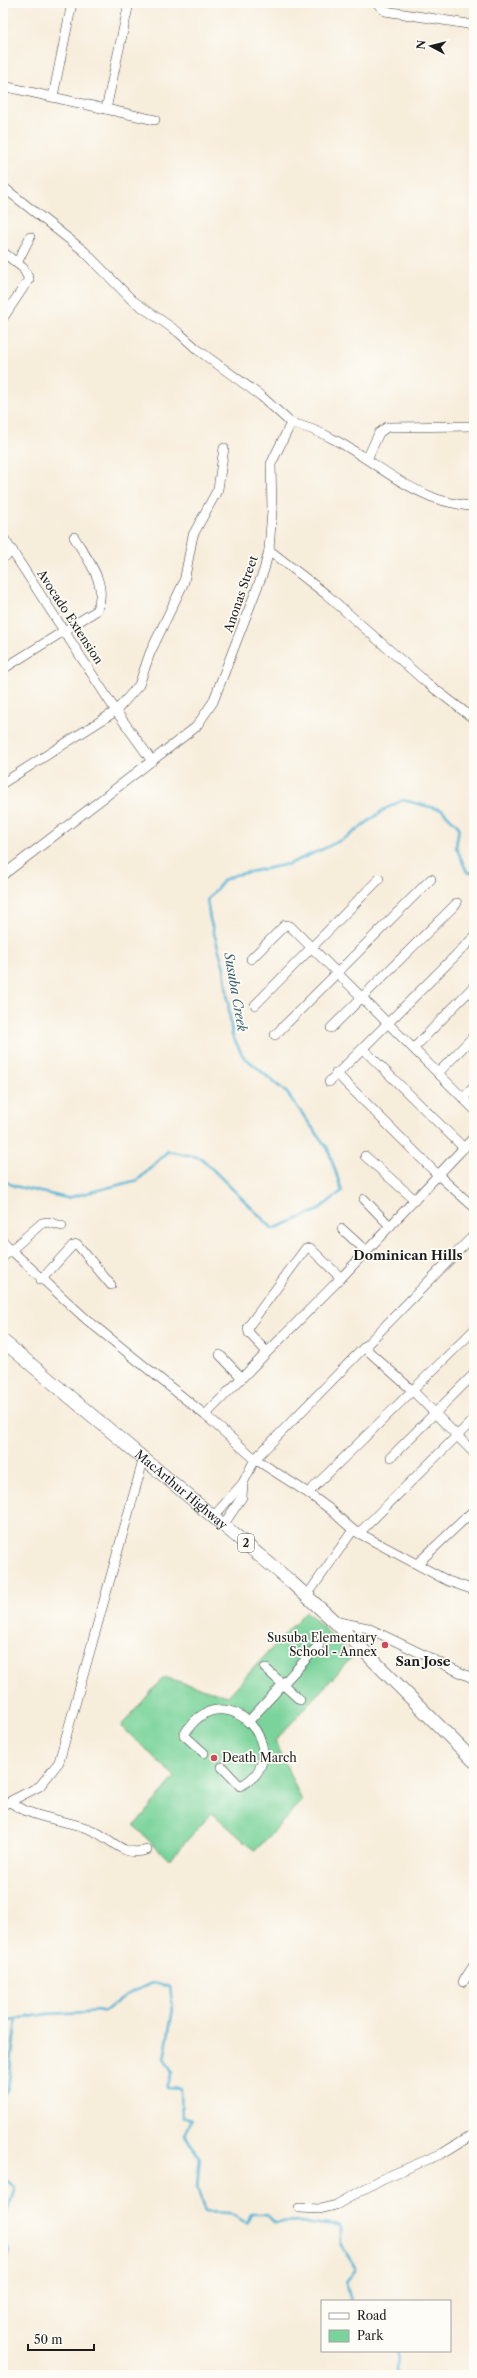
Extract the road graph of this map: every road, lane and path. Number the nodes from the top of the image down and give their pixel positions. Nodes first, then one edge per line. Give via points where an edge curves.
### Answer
1 (72, 3) edge
2 (129, 3) edge
3 (377, 3) edge
4 (474, 25) edge
5 (3, 86) edge
6 (53, 96) junction
7 (106, 109) junction
8 (155, 120) dead end
9 (3, 187) edge
10 (30, 237) dead end
11 (3, 252) edge
12 (17, 263) junction
13 (3, 318) edge
14 (291, 424) junction
15 (474, 426) edge
16 (224, 448) dead end
17 (367, 459) junction
18 (474, 507) edge
19 (3, 537) edge
20 (74, 537) dead end
21 (269, 550) junction
22 (13, 551) junction
23 (3, 558) edge
24 (64, 630) junction
25 (3, 669) edge
26 (116, 711) junction
27 (474, 719) edge
28 (152, 761) junction
29 (3, 783) edge
30 (3, 875) edge
31 (379, 879) dead end
32 (431, 879) dead end
33 (457, 903) dead end
34 (474, 937) edge
35 (311, 948) junction
36 (251, 960) dead end
37 (336, 972) junction
38 (474, 986) edge
39 (362, 997) junction
40 (255, 1005) dead end
41 (388, 1021) junction
42 (331, 1028) dead end
43 (275, 1035) dead end
44 (474, 1036) edge
45 (414, 1048) junction
46 (363, 1049) junction
47 (336, 1073) junction
48 (438, 1073) junction
49 (329, 1082) dead end
50 (474, 1087) edge
51 (463, 1098) junction
52 (474, 1109) edge
53 (474, 1137) edge
54 (464, 1148) junction
55 (365, 1156) dead end
56 (439, 1176) junction
57 (364, 1199) dead end
58 (415, 1200) junction
59 (474, 1208) edge
60 (62, 1226) dead end
61 (390, 1226) junction
62 (342, 1229) dead end
63 (474, 1235) edge
64 (3, 1241) edge
65 (11, 1250) junction
66 (366, 1251) junction
67 (3, 1257) edge
68 (341, 1278) junction
69 (41, 1280) junction
70 (111, 1285) dead end
71 (474, 1330) edge
72 (3, 1341) edge
73 (365, 1348) junction
74 (267, 1352) junction
75 (220, 1355) dead end
76 (474, 1374) edge
77 (242, 1378) junction
78 (414, 1392) junction
79 (434, 1414) junction
80 (205, 1415) junction
81 (474, 1419) edge
82 (457, 1436) junction
83 (474, 1453) edge
84 (391, 1457) dead end
85 (255, 1459) junction
86 (143, 1461) junction
87 (308, 1493) junction
88 (474, 1510) edge
89 (219, 1520) junction
90 (356, 1531) junction
91 (417, 1564) junction
92 (474, 1590) edge
93 (306, 1597) junction
94 (334, 1621) junction
95 (318, 1645) dead end
96 (265, 1668) dead end
97 (474, 1679) edge
98 (282, 1685) junction
99 (300, 1700) dead end
100 (248, 1722) junction
101 (204, 1753) dead end
102 (474, 1761) edge
103 (222, 1767) dead end
104 (7, 1803) edge
105 (147, 1850) dead end
106 (474, 1966) edge
107 (463, 1982) dead end
108 (474, 2106) edge
109 (474, 2121) edge
110 (474, 2131) edge
111 (299, 2208) dead end

1 - 6 street
2 - 7 street
3 - 4 street via 385,11
5 - 6 street
6 - 7 street
7 - 8 street
9 - 14 street via 84,251 132,300 261,396
10 - 12 street
11 - 12 street
12 - 13 street via 29,279
14 - 17 street via 324,433
14 - 21 street, Anonas Street via 271,464 272,510
15 - 17 street via 387,427 379,433
16 - 26 street via 218,488 193,535 184,582 150,653 139,686
17 - 18 street via 432,498
19 - 22 street, Avocado Extension
20 - 24 street via 100,583 101,594 96,611
21 - 27 street via 327,595 427,683
21 - 28 street, Anonas Street via 264,570 213,702 196,727
22 - 23 street
22 - 24 street, Avocado Extension
24 - 25 street
24 - 26 street, Avocado Extension
26 - 28 street, Avocado Extension
26 - 29 street
28 - 30 street, Anonas Street
31 - 35 street
32 - 37 street
33 - 39 street
34 - 41 street
35 - 36 street via 290,926 285,925
35 - 37 street
35 - 40 street
37 - 39 street
37 - 43 street
38 - 45 street
39 - 41 street
39 - 42 street
41 - 45 street
41 - 46 street
44 - 48 street
45 - 48 street
46 - 47 street
46 - 54 street
47 - 49 street
47 - 56 street
48 - 51 street
50 - 51 street
51 - 52 street
53 - 54 street
54 - 56 street
55 - 58 street
56 - 58 street
56 - 59 street
57 - 61 street
58 - 61 street
60 - 65 street via 42,1223
61 - 66 street
62 - 66 street
63 - 73 street
64 - 65 street
65 - 67 street
65 - 69 street
66 - 68 street
68 - 74 street
68 - 74 street via 310,1248 306,1248 248,1327 249,1333
69 - 70 street via 73,1245 77,1244
69 - 80 street
71 - 78 street
72 - 86 highway, MacArthur Highway / 2
73 - 78 street
73 - 85 street
74 - 77 street
75 - 77 street
76 - 79 street
77 - 80 street
78 - 79 street
78 - 87 street
79 - 82 street
79 - 84 street
80 - 85 street
81 - 82 street
82 - 83 street
82 - 90 street
85 - 87 street
85 - 89 street via 243,1483 242,1497
86 - 89 highway, MacArthur Highway / 2
86 - 104 street via 59,1762 40,1786
87 - 90 street
88 - 91 street
89 - 93 highway, MacArthur Highway / 2
90 - 91 street
90 - 93 street
91 - 92 street via 448,1581
93 - 94 highway, MacArthur Highway / 2
94 - 97 street via 368,1628
94 - 102 highway, MacArthur Highway / 2
95 - 98 street
96 - 98 street
98 - 99 street
98 - 100 street
100 - 101 street via 235,1713 221,1708 201,1715 184,1735
100 - 103 street via 260,1736 263,1749 257,1773 240,1786
104 - 105 street via 22,1810 88,1828 103,1835 124,1851 136,1853
106 - 107 street
108 - 109 street
110 - 111 street via 472,2135 443,2153 382,2179 336,2206 320,2209

